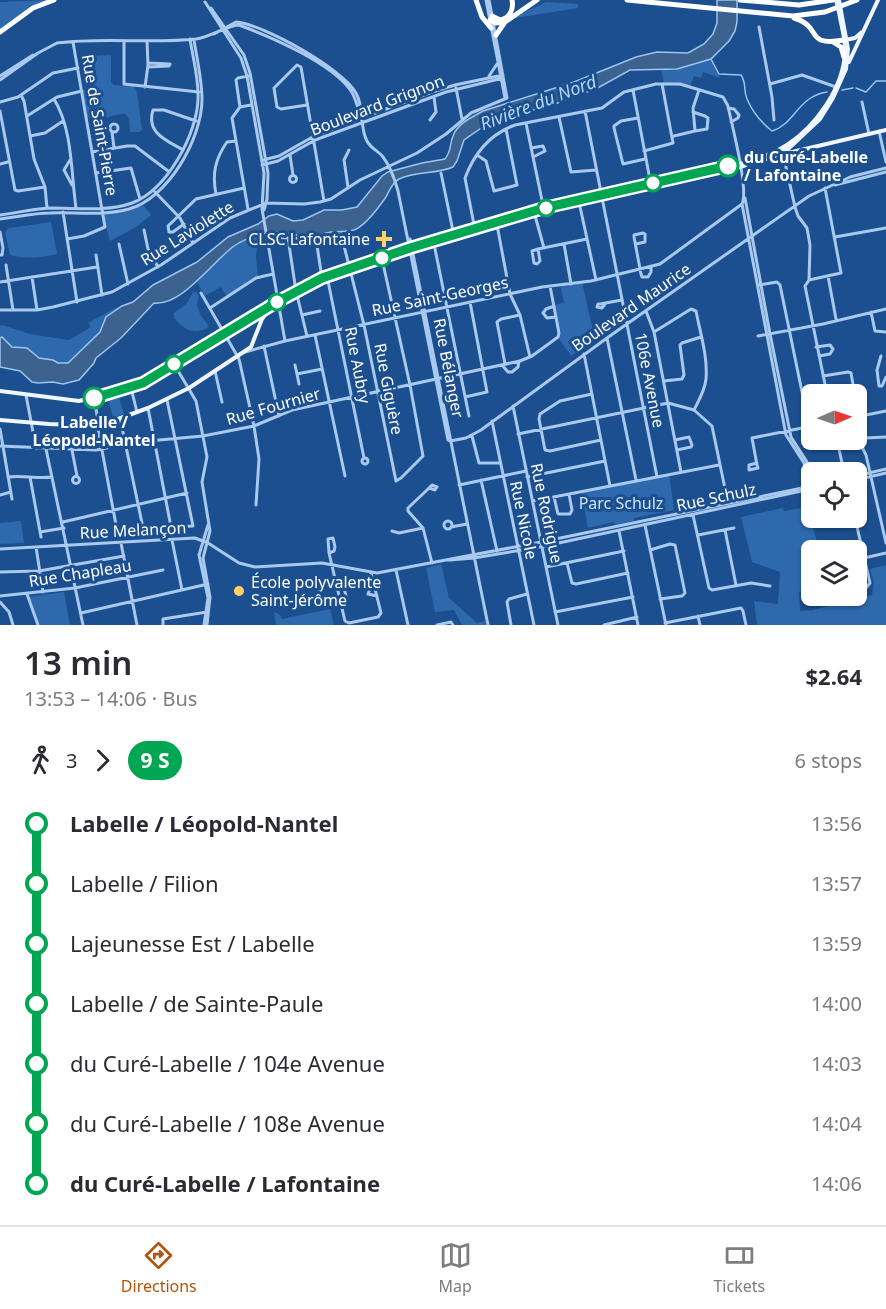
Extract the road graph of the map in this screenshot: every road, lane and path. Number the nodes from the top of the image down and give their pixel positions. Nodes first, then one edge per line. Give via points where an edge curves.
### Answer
1 (54, 0) edge
2 (476, 0) edge
3 (487, 0) edge
4 (512, 0) edge
5 (537, 0) edge
6 (627, 0) edge
7 (740, 0) edge
8 (836, 0) edge
9 (857, 0) edge
10 (878, 0) edge
11 (204, 1) edge
12 (787, 16) junction
13 (492, 21) junction
14 (505, 22) junction
15 (759, 27) dead end
16 (224, 29) junction
17 (863, 31) junction
18 (0, 32) edge
19 (496, 35) junction
20 (192, 39) junction
21 (845, 39) junction
22 (124, 41) junction
23 (147, 41) junction
24 (73, 42) junction
25 (833, 42) junction
26 (844, 57) junction
27 (498, 62) junction
28 (148, 65) junction
29 (847, 65) junction
30 (78, 68) junction
31 (249, 76) junction
32 (488, 77) junction
33 (502, 77) junction
34 (0, 78) edge
35 (662, 84) junction
36 (770, 84) junction
37 (145, 87) junction
38 (456, 87) junction
39 (836, 88) junction
40 (633, 90) junction
41 (699, 90) junction
42 (82, 91) junction
43 (200, 92) junction
44 (21, 95) junction
45 (434, 97) junction
46 (54, 99) junction
47 (0, 102) edge
48 (862, 102) dead end
49 (254, 104) junction
50 (307, 105) junction
51 (240, 106) junction
52 (728, 108) junction
53 (0, 111) edge
54 (585, 111) junction
55 (693, 112) junction
56 (27, 117) junction
57 (559, 117) junction
58 (462, 118) junction
59 (638, 118) junction
60 (362, 120) junction
61 (430, 120) dead end
62 (774, 120) dead end
63 (63, 121) junction
64 (197, 121) junction
65 (731, 122) junction
66 (526, 123) junction
67 (506, 129) junction
68 (886, 130) edge
69 (695, 131) junction
70 (879, 131) junction
71 (112, 132) dead end
72 (868, 134) junction
73 (29, 136) junction
74 (673, 136) junction
75 (312, 139) junction
76 (236, 141) junction
77 (796, 141) junction
78 (114, 148) junction
79 (531, 148) junction
80 (806, 149) junction
81 (349, 150) dead end
82 (185, 151) junction
83 (645, 151) junction
84 (92, 152) junction
85 (289, 153) junction
86 (783, 154) junction
87 (477, 155) junction
88 (775, 156) junction
89 (533, 157) junction
90 (646, 159) junction
91 (9, 162) junction
92 (264, 162) junction
93 (886, 162) edge
94 (0, 164) edge
95 (740, 165) junction
96 (389, 169) junction
97 (596, 170) junction
98 (886, 170) edge
99 (169, 172) junction
100 (96, 173) junction
101 (441, 173) dead end
102 (173, 175) junction
103 (293, 175) dead end
104 (651, 185) junction
105 (45, 187) junction
106 (244, 188) junction
107 (348, 188) junction
108 (825, 189) junction
109 (154, 192) junction
110 (216, 194) junction
111 (602, 196) junction
112 (745, 198) junction
113 (140, 199) junction
114 (324, 201) junction
115 (579, 201) junction
116 (264, 203) junction
117 (142, 204) junction
118 (742, 204) junction
119 (124, 207) junction
120 (253, 207) junction
121 (795, 207) junction
122 (102, 208) junction
123 (248, 209) junction
124 (544, 210) junction
125 (48, 211) junction
126 (62, 211) junction
127 (76, 211) junction
128 (103, 213) junction
129 (534, 213) junction
130 (263, 216) junction
131 (0, 217) edge
132 (179, 217) junction
133 (184, 224) junction
134 (496, 224) junction
135 (886, 228) edge
136 (144, 230) dead end
137 (475, 230) junction
138 (0, 232) edge
139 (267, 235) junction
140 (454, 237) junction
141 (834, 237) junction
142 (288, 238) junction
143 (67, 239) junction
144 (316, 239) junction
145 (587, 239) junction
146 (750, 239) junction
147 (193, 243) junction
148 (434, 243) junction
149 (119, 244) dead end
150 (564, 244) junction
151 (636, 244) junction
152 (544, 248) junction
153 (411, 249) junction
154 (538, 249) junction
155 (1, 255) edge
156 (96, 255) dead end
157 (382, 259) junction
158 (6, 265) dead end
159 (97, 267) junction
160 (158, 267) junction
161 (651, 267) junction
162 (350, 269) junction
163 (641, 269) junction
164 (72, 271) junction
165 (273, 274) junction
166 (617, 275) junction
167 (828, 276) junction
168 (32, 277) junction
169 (324, 277) junction
170 (8, 280) junction
171 (596, 280) junction
172 (809, 280) junction
173 (0, 282) edge
174 (128, 284) junction
175 (572, 284) junction
176 (759, 285) junction
177 (550, 286) junction
178 (296, 291) junction
179 (201, 293) dead end
180 (510, 294) junction
181 (102, 295) junction
182 (622, 300) junction
183 (277, 302) junction
184 (470, 302) junction
185 (76, 303) junction
186 (606, 303) dead end
187 (272, 305) junction
188 (554, 306) junction
189 (447, 307) junction
190 (210, 308) junction
191 (886, 309) edge
192 (0, 310) edge
193 (13, 310) junction
194 (37, 310) junction
195 (320, 311) dead end
196 (645, 311) junction
197 (424, 312) junction
198 (871, 312) junction
199 (302, 315) junction
200 (520, 315) junction
201 (254, 317) junction
202 (394, 318) junction
203 (556, 318) junction
204 (836, 319) junction
205 (260, 324) junction
206 (627, 324) junction
207 (364, 325) junction
208 (812, 326) junction
209 (339, 330) junction
210 (789, 330) junction
211 (886, 332) edge
212 (654, 333) junction
213 (225, 334) junction
214 (768, 334) junction
215 (315, 335) junction
216 (758, 336) dead end
217 (307, 337) junction
218 (701, 337) junction
219 (606, 338) junction
220 (285, 341) junction
221 (264, 346) junction
222 (816, 347) junction
223 (245, 352) junction
224 (584, 354) junction
225 (818, 356) junction
226 (881, 356) dead end
227 (238, 357) junction
228 (530, 357) junction
229 (519, 361) junction
230 (174, 364) junction
231 (295, 364) dead end
232 (504, 364) junction
233 (322, 369) junction
234 (483, 369) junction
235 (215, 371) junction
236 (297, 374) junction
237 (461, 374) junction
238 (823, 376) junction
239 (886, 377) edge
240 (437, 379) junction
241 (664, 381) junction
242 (195, 384) junction
243 (299, 384) dead end
244 (825, 384) edge
245 (853, 384) edge
246 (410, 385) junction
247 (801, 385) edge
248 (131, 388) junction
249 (189, 388) junction
250 (0, 391) edge
251 (378, 392) junction
252 (592, 394) junction
253 (26, 395) junction
254 (465, 397) junction
255 (94, 398) junction
256 (352, 398) junction
257 (167, 400) junction
258 (196, 401) junction
259 (222, 402) dead end
260 (329, 402) junction
261 (668, 403) junction
262 (512, 405) junction
263 (148, 408) junction
264 (644, 408) junction
265 (694, 411) junction
266 (886, 411) edge
267 (137, 412) junction
268 (622, 413) junction
269 (867, 415) edge
270 (279, 416) junction
271 (469, 416) dead end
272 (120, 418) junction
273 (597, 418) junction
274 (0, 420) edge
275 (492, 421) junction
276 (31, 423) junction
277 (99, 426) junction
278 (254, 426) junction
279 (801, 428) edge
280 (0, 429) edge
281 (541, 430) junction
282 (788, 431) junction
283 (472, 435) junction
284 (518, 435) junction
285 (203, 436) junction
286 (886, 437) edge
287 (175, 438) junction
288 (601, 440) junction
289 (675, 440) junction
290 (154, 441) junction
291 (450, 441) junction
292 (126, 444) junction
293 (2, 446) edge
294 (36, 448) junction
295 (46, 449) junction
296 (101, 449) junction
297 (72, 450) junction
298 (677, 450) junction
299 (364, 458) dead end
300 (605, 461) junction
301 (803, 462) edge
302 (807, 462) edge
303 (500, 463) junction
304 (757, 463) dead end
305 (719, 465) junction
306 (526, 471) junction
307 (886, 471) edge
308 (681, 472) junction
309 (503, 475) junction
310 (871, 475) junction
311 (77, 476) dead end
312 (345, 476) dead end
313 (867, 476) edge
314 (8, 477) junction
315 (30, 477) junction
316 (52, 477) junction
317 (527, 477) junction
318 (657, 477) junction
319 (481, 480) junction
320 (636, 481) junction
321 (459, 485) junction
322 (610, 486) junction
323 (429, 488) dead end
324 (801, 490) edge
325 (11, 492) junction
326 (187, 493) junction
327 (569, 494) junction
328 (0, 495) edge
329 (554, 497) junction
330 (165, 498) junction
331 (12, 500) dead end
332 (532, 501) junction
333 (138, 504) junction
334 (728, 504) junction
335 (256, 505) dead end
336 (113, 510) junction
337 (693, 512) junction
338 (62, 522) junction
339 (644, 522) junction
340 (467, 524) junction
341 (171, 527) junction
342 (451, 527) dead end
343 (64, 528) junction
344 (423, 528) junction
345 (619, 528) junction
346 (734, 528) dead end
347 (143, 529) junction
348 (725, 530) junction
349 (392, 531) dead end
350 (40, 532) junction
351 (698, 535) junction
352 (41, 537) dead end
353 (172, 540) junction
354 (206, 542) junction
355 (121, 543) junction
356 (886, 543) edge
357 (541, 544) junction
358 (67, 546) junction
359 (36, 548) junction
360 (518, 548) junction
361 (0, 549) edge
362 (650, 550) junction
363 (497, 551) junction
364 (624, 551) junction
365 (329, 553) junction
366 (886, 553) edge
367 (124, 556) junction
368 (474, 556) junction
369 (867, 557) edge
370 (432, 563) junction
371 (567, 563) junction
372 (332, 564) junction
373 (70, 566) junction
374 (546, 567) junction
375 (39, 570) junction
376 (163, 570) dead end
377 (396, 570) junction
378 (867, 570) edge
379 (0, 572) edge
380 (371, 573) junction
381 (628, 573) junction
382 (128, 578) junction
383 (206, 584) junction
384 (337, 585) junction
385 (736, 585) junction
386 (770, 586) dead end
387 (867, 587) edge
388 (75, 588) junction
389 (375, 588) junction
390 (182, 590) junction
391 (43, 592) junction
392 (27, 594) junction
393 (527, 594) junction
394 (0, 596) edge
395 (377, 596) junction
396 (633, 597) junction
397 (660, 599) junction
398 (133, 601) junction
399 (0, 602) edge
400 (341, 602) junction
401 (207, 612) junction
402 (555, 612) junction
403 (81, 613) junction
404 (698, 615) junction
405 (637, 617) junction
406 (665, 624) edge
407 (12, 625) edge
408 (38, 625) edge
409 (83, 625) edge
410 (137, 625) edge
411 (163, 625) edge
412 (205, 625) edge
413 (408, 625) edge
414 (437, 625) edge
415 (453, 625) edge
416 (488, 625) edge
417 (511, 625) edge
418 (534, 625) edge
419 (558, 625) edge
420 (604, 625) edge
421 (638, 625) edge
422 (700, 625) edge
423 (746, 625) edge

1 - 18 highway via 33,8
2 - 13 highway via 481,16
3 - 13 street
4 - 13 highway via 507,17
5 - 14 highway
6 - 12 highway
7 - 8 highway via 799,5
8 - 21 main road, bridge
9 - 12 highway via 822,13
10 - 17 main road
11 - 16 street
12 - 25 highway via 806,23 819,40
13 - 14 highway
13 - 19 street
13 - 27 street
14 - 19 highway
15 - 36 street
16 - 20 street
16 - 31 street
16 - 60 street, Rue Bélanger via 242,26 312,58 347,86
17 - 21 main road
17 - 29 main road
19 - 33 street
20 - 23 street
20 - 43 street
21 - 25 highway
21 - 26 main road
21 - 29 main road
22 - 23 street
22 - 24 street
22 - 37 street via 124,84
23 - 28 street
24 - 30 street, Rue de Saint-Pierre
24 - 34 street via 54,44
25 - 26 highway
26 - 39 main road
27 - 32 street
27 - 33 street
28 - 28 street via 170,66 170,64
28 - 37 street
29 - 39 main road
30 - 42 street, Rue de Saint-Pierre
30 - 44 street via 53,72
31 - 49 street
31 - 51 street via 236,80
32 - 33 street, Boulevard Grignon
32 - 38 street, Boulevard Grignon
33 - 38 street, Boulevard Grignon
33 - 58 street, Rue Laviolette via 506,99
35 - 40 street
35 - 41 street
35 - 74 street
36 - 39 street via 802,75
36 - 62 street
37 - 43 street
38 - 45 street, Boulevard Grignon
38 - 58 street
38 - 60 street, Boulevard Grignon
39 - 77 main road via 820,119
40 - 54 street via 602,108
40 - 59 street
41 - 52 street via 723,97
41 - 55 street
42 - 46 street
42 - 84 street, Rue de Saint-Pierre
43 - 64 street
44 - 47 street
44 - 56 street
45 - 60 street, Boulevard Grignon
45 - 61 street via 436,112
46 - 56 street
46 - 63 street
48 - 72 street
49 - 51 street
49 - 92 street
50 - 50 street via 278,109 274,90 295,65 301,67
50 - 75 street
51 - 76 street via 232,118
52 - 65 street
52 - 65 street via 739,115
53 - 91 street
54 - 57 street
54 - 97 street, 106e Avenue
55 - 69 street
55 - 69 street via 708,118 707,129
56 - 73 street
57 - 66 street
57 - 97 street via 571,172
58 - 96 street, Rue Laviolette via 443,136
59 - 83 street
59 - 90 street via 614,126 621,162
60 - 75 street, Boulevard Grignon
60 - 96 street, Rue Bélanger via 368,143
63 - 73 street via 45,133
63 - 127 street via 70,160 64,170 73,186
64 - 82 street
64 - 82 street via 153,110 156,134
65 - 95 street
66 - 67 street
66 - 79 street
67 - 87 street via 484,144
67 - 87 street via 517,185 494,191 486,161
68 - 70 main road
69 - 74 street
70 - 72 main road
70 - 93 street
71 - 78 street
72 - 80 main road
73 - 105 street
74 - 83 street via 671,145
75 - 85 street, Boulevard Grignon
75 - 114 street
76 - 106 street
76 - 110 street via 227,142 214,170
77 - 80 main road
77 - 88 main road
77 - 95 main road
78 - 84 street
78 - 99 street via 135,146
79 - 89 street
79 - 89 street via 543,146 545,151
80 - 86 main road
81 - 107 street via 344,160
82 - 99 street
82 - 102 street
83 - 90 street
84 - 100 street, Rue de Saint-Pierre
85 - 92 street, Boulevard Grignon via 278,161
85 - 103 street
86 - 88 main road
86 - 121 street
87 - 137 street via 465,178
88 - 95 main road
89 - 124 street
90 - 104 street
91 - 94 street
91 - 105 street via 15,190
92 - 116 street via 268,176
95 - 104 main road
95 - 112 street
96 - 107 street, Rue Laviolette
96 - 153 street, Rue Bélanger
97 - 111 street, 106e Avenue
98 - 108 street, Boulevard Maurice via 850,177
99 - 102 street
99 - 109 street
100 - 113 street via 131,168
100 - 122 street, Rue de Saint-Pierre
101 - 140 street
102 - 109 street
104 - 111 main road
105 - 125 street
106 - 110 street
106 - 123 street
107 - 114 street, Rue Laviolette
108 - 121 street, Boulevard Maurice
108 - 141 street
109 - 113 street
109 - 117 street
109 - 132 street
110 - 132 street via 196,199
111 - 115 main road
111 - 166 street, 106e Avenue
112 - 118 street
112 - 146 street
113 - 117 street
113 - 119 street
114 - 116 street, Rue Laviolette
115 - 124 main road
115 - 145 street
116 - 120 street, Rue Laviolette
116 - 130 street
117 - 119 street
118 - 146 street
118 - 161 street, Rue Saint-Georges via 666,261
119 - 122 street
119 - 128 street
120 - 123 street, Rue Laviolette
120 - 130 street via 261,209
121 - 146 street, Boulevard Maurice
121 - 172 street via 807,228
122 - 127 street
122 - 128 street, Rue de Saint-Pierre
123 - 147 street, Rue Laviolette
124 - 129 main road
125 - 126 street
125 - 131 street
126 - 127 street
126 - 143 street
127 - 128 street
128 - 143 street via 103,229
129 - 134 main road
129 - 152 street
130 - 139 street
132 - 133 street
132 - 133 street via 168,226 168,232
133 - 147 street
134 - 137 main road
134 - 180 street
135 - 141 street
136 - 160 street
137 - 140 main road
138 - 155 street via 4,252
139 - 142 street
139 - 165 street
140 - 148 main road
141 - 167 street via 841,273
142 - 144 street
142 - 178 street
143 - 164 street
144 - 162 street, Rue Giguère via 341,234
144 - 169 street, Rue Aubry
145 - 150 street
145 - 171 street
146 - 176 street
146 - 196 street, Boulevard Maurice
147 - 160 street, Rue Laviolette
148 - 153 main road
148 - 189 street
149 - 174 street
150 - 152 street
150 - 175 street
151 - 151 street via 634,236 643,232 645,242
151 - 163 street
152 - 154 street
153 - 157 main road
153 - 197 street, Rue Bélanger
154 - 154 street via 532,251 537,264 540,261
156 - 159 street
157 - 162 main road
157 - 202 street
158 - 170 street
159 - 164 street
159 - 181 street
160 - 174 street, Rue Laviolette
161 - 163 street, Rue Saint-Georges
161 - 163 street, Rue Saint-Georges via 648,277 642,277
162 - 169 main road
162 - 207 street, Rue Giguère
163 - 166 street, Rue Saint-Georges
164 - 168 street
164 - 185 street
165 - 183 street
165 - 190 street via 256,278
166 - 171 street, Rue Saint-Georges
166 - 182 street, 106e Avenue
167 - 172 street
167 - 204 street
168 - 170 street
168 - 194 street
169 - 178 main road
169 - 209 street, Rue Aubry
170 - 173 street
170 - 193 street
171 - 175 street, Rue Saint-Georges
172 - 208 street via 805,286
174 - 181 street, Rue Laviolette
175 - 177 street, Rue Saint-Georges
176 - 210 street via 780,285
176 - 214 street
177 - 180 street, Rue Saint-Georges
177 - 188 street, Rue Fournier
178 - 183 main road
178 - 199 street
179 - 190 street
180 - 184 street, Rue Saint-Georges
180 - 200 street
181 - 185 street, Rue Laviolette
182 - 186 street
182 - 206 street, 106e Avenue
183 - 187 main road
183 - 220 street
184 - 189 street, Rue Saint-Georges
184 - 234 street
185 - 194 street, Rue Laviolette
187 - 201 main road
187 - 205 main road, Rue Saint-Georges
188 - 203 street, Rue Fournier
188 - 203 street, Rue Fournier via 543,313 547,318
189 - 197 street, Rue Saint-Georges
189 - 237 street
190 - 213 street
191 - 198 street
192 - 193 street, Rue Laviolette
193 - 194 street, Rue Laviolette
195 - 199 street
196 - 206 street, Boulevard Maurice
196 - 212 street
197 - 202 street, Rue Saint-Georges
197 - 240 street, Rue Bélanger
198 - 204 street
198 - 211 street via 875,331
199 - 217 street
200 - 228 street
200 - 232 street via 497,322
201 - 205 main road
201 - 213 main road
202 - 207 street, Rue Saint-Georges
202 - 246 street
203 - 228 street, Rue Fournier via 558,338
204 - 208 street
205 - 223 main road, Rue Saint-Georges via 254,344
206 - 219 street, Boulevard Maurice
206 - 264 street, 106e Avenue
207 - 209 street, Rue Saint-Georges
207 - 251 street, Rue Giguère
208 - 210 street
208 - 222 street
209 - 215 street, Rue Saint-Georges
209 - 256 street, Rue Aubry
210 - 214 street
210 - 247 street
212 - 218 street via 691,309 696,311
212 - 241 street
213 - 227 street
213 - 230 main road
214 - 216 street
214 - 282 street
215 - 217 street, Rue Saint-Georges
215 - 233 street
217 - 220 street, Rue Saint-Georges
218 - 241 street via 680,345 682,379
218 - 265 street via 706,378
219 - 224 street, Boulevard Maurice
219 - 268 street
220 - 221 street, Rue Saint-Georges
221 - 223 street, Rue Saint-Georges
221 - 270 street
222 - 225 street
222 - 225 street via 830,345 833,349 830,354
223 - 227 main road, Rue Saint-Georges
224 - 252 street
224 - 262 street, Boulevard Maurice
225 - 238 street
226 - 239 street via 877,370 879,386
227 - 235 main road, Rue Saint-Georges
227 - 278 street
228 - 229 street, Rue Fournier
229 - 232 street, Rue Fournier
229 - 232 street via 512,372
230 - 248 main road
230 - 249 street
231 - 236 street
232 - 234 street, Rue Fournier
233 - 236 street
233 - 260 street
234 - 237 street, Rue Fournier
234 - 254 street via 487,392
235 - 242 main road, Rue Saint-Georges
235 - 259 street
236 - 243 street
237 - 240 street, Rue Fournier
237 - 254 street
238 - 244 street
238 - 245 street via 848,372
240 - 246 street, Rue Fournier
240 - 291 street, Rue Bélanger
241 - 261 street
242 - 249 main road, Rue Saint-Georges
242 - 258 street
246 - 251 street, Rue Fournier
246 - 251 street, Rue Giguère via 423,456 396,481
248 - 255 main road
248 - 267 street
249 - 257 main road, Rue Saint-Georges
249 - 258 street
250 - 253 main road
251 - 256 street, Rue Fournier
252 - 273 street
252 - 281 street via 560,401 540,414
253 - 255 main road via 74,401
253 - 276 street
254 - 271 street
255 - 277 street
256 - 260 street, Rue Fournier
256 - 299 street, Rue Aubry
257 - 263 main road, Rue Saint-Georges
257 - 287 street
258 - 285 street
260 - 270 street, Rue Fournier
260 - 312 street
261 - 264 street
261 - 265 street
261 - 289 street
262 - 275 street, Boulevard Maurice
262 - 284 street, Rue Rodrigue
263 - 267 main road, Rue Saint-Georges
263 - 290 street
264 - 268 street
264 - 318 street, 106e Avenue
265 - 305 street via 712,426
266 - 269 street
267 - 272 main road, Rue Saint-Georges
268 - 273 street
268 - 320 street
270 - 278 street, Rue Fournier
272 - 277 main road, Rue Saint-Georges
272 - 292 street
273 - 281 street
273 - 288 street
274 - 276 main road, Rue Saint-Georges
275 - 283 street, Boulevard Maurice
275 - 303 street, Rue Nicole
276 - 277 main road, Rue Saint-Georges
276 - 294 street
277 - 296 street
278 - 285 street, Rue Fournier
278 - 335 street via 259,459
279 - 282 street
280 - 293 street
281 - 284 street
281 - 288 street via 545,450 550,451
282 - 301 street via 790,444
282 - 302 street
282 - 304 street via 752,438
283 - 291 street, Boulevard Maurice
283 - 303 street via 479,463
284 - 306 street, Rue Rodrigue
285 - 287 street, Rue Fournier
285 - 354 street via 207,461 203,487 210,531
286 - 310 street via 862,441
287 - 290 street, Rue Fournier
287 - 326 street
288 - 300 street
289 - 298 street
289 - 298 street via 689,437 692,445
290 - 292 street, Rue Fournier
290 - 330 street
291 - 321 street, Rue Bélanger
292 - 296 street, Rue Fournier
292 - 333 street
293 - 294 street, Rue Fournier
293 - 314 street
294 - 295 street, Rue Fournier
295 - 297 street, Rue Fournier
295 - 316 street
296 - 297 street, Rue Fournier
296 - 336 street
297 - 311 street
298 - 308 street
300 - 317 street
300 - 322 street
303 - 309 street, Rue Nicole
305 - 308 street
305 - 334 street
306 - 309 street
306 - 317 street, Rue Rodrigue
307 - 310 street
308 - 318 street
309 - 319 street
309 - 360 street, Rue Nicole
310 - 313 street
310 - 356 street
314 - 315 street
314 - 325 street
315 - 316 street
315 - 350 street
316 - 338 street
317 - 332 street, Rue Rodrigue
318 - 320 street
319 - 321 street
319 - 363 street
320 - 322 street
321 - 340 street, Rue Bélanger
322 - 327 street
323 - 344 street via 408,508
324 - 334 street, Rue Schulz
325 - 328 street
325 - 331 street
326 - 330 street
326 - 341 street via 193,526
327 - 329 street
327 - 329 street via 570,514 558,514
329 - 332 street
330 - 333 street
330 - 341 street
332 - 357 street, Rue Rodrigue
333 - 336 street
333 - 347 street
334 - 337 street, Rue Schulz
336 - 338 street
336 - 347 street via 117,530
337 - 339 street, Rue Schulz
337 - 351 street
338 - 343 street
339 - 345 street, Rue Schulz
339 - 362 street
340 - 342 street
340 - 368 street, Rue Bélanger
341 - 347 street
343 - 350 street
343 - 358 street
344 - 349 street
344 - 370 street
345 - 357 street, Rue Schulz
345 - 364 street
346 - 348 street
348 - 351 street
348 - 385 street
350 - 352 street
351 - 385 street via 708,588
353 - 354 street, Rue Melançon via 195,538
353 - 355 street, Rue Melançon
353 - 390 street
354 - 372 street, Rue Melançon via 239,563 255,567
354 - 383 street
355 - 358 street, Rue Melançon
355 - 367 street
357 - 360 street, Rue Schulz
357 - 374 street, Rue Rodrigue
358 - 359 street, Rue Melançon
358 - 373 street
359 - 361 street, Rue Melançon
359 - 375 street
360 - 363 street, Rue Schulz
360 - 393 street, Rue Nicole
362 - 397 street
362 - 397 street via 675,545 685,593
363 - 368 street, Rue Schulz
364 - 371 street
364 - 381 street
365 - 365 street via 327,541 333,538 334,551
365 - 372 street
366 - 369 street
367 - 373 street
367 - 382 street
368 - 370 street, Rue Melançon
368 - 416 street, Rue Bélanger
370 - 377 street, Rue Melançon
371 - 374 street
371 - 381 street via 572,583 576,584
372 - 380 street, Rue Melançon
372 - 384 street
373 - 375 street
373 - 388 street
374 - 402 street, Rue Rodrigue
375 - 379 street
375 - 391 street
376 - 382 street, Rue Chapleau
377 - 380 street, Rue Melançon
377 - 413 street
378 - 387 street
380 - 389 street
381 - 396 street
382 - 388 street, Rue Chapleau
382 - 398 street
383 - 390 street
383 - 401 street via 210,597
384 - 400 street
384 - 400 street via 343,584 347,600
385 - 386 street
388 - 391 street, Rue Chapleau
388 - 403 street
389 - 395 street
389 - 395 street via 368,594
390 - 398 street
391 - 392 street, Rue Chapleau
392 - 394 street, Rue Chapleau
392 - 408 street
393 - 417 street via 507,602
393 - 418 street, Rue Nicole
395 - 400 street via 381,613 378,616 349,623 345,621
396 - 402 street
396 - 405 street
397 - 406 street
398 - 403 street
398 - 410 street
399 - 407 street via 9,612
401 - 411 street via 163,619
401 - 412 street
402 - 419 street, Rue Rodrigue
403 - 409 street
404 - 406 street
404 - 422 street
404 - 423 street via 741,608
405 - 420 street
405 - 421 street
414 - 415 street

